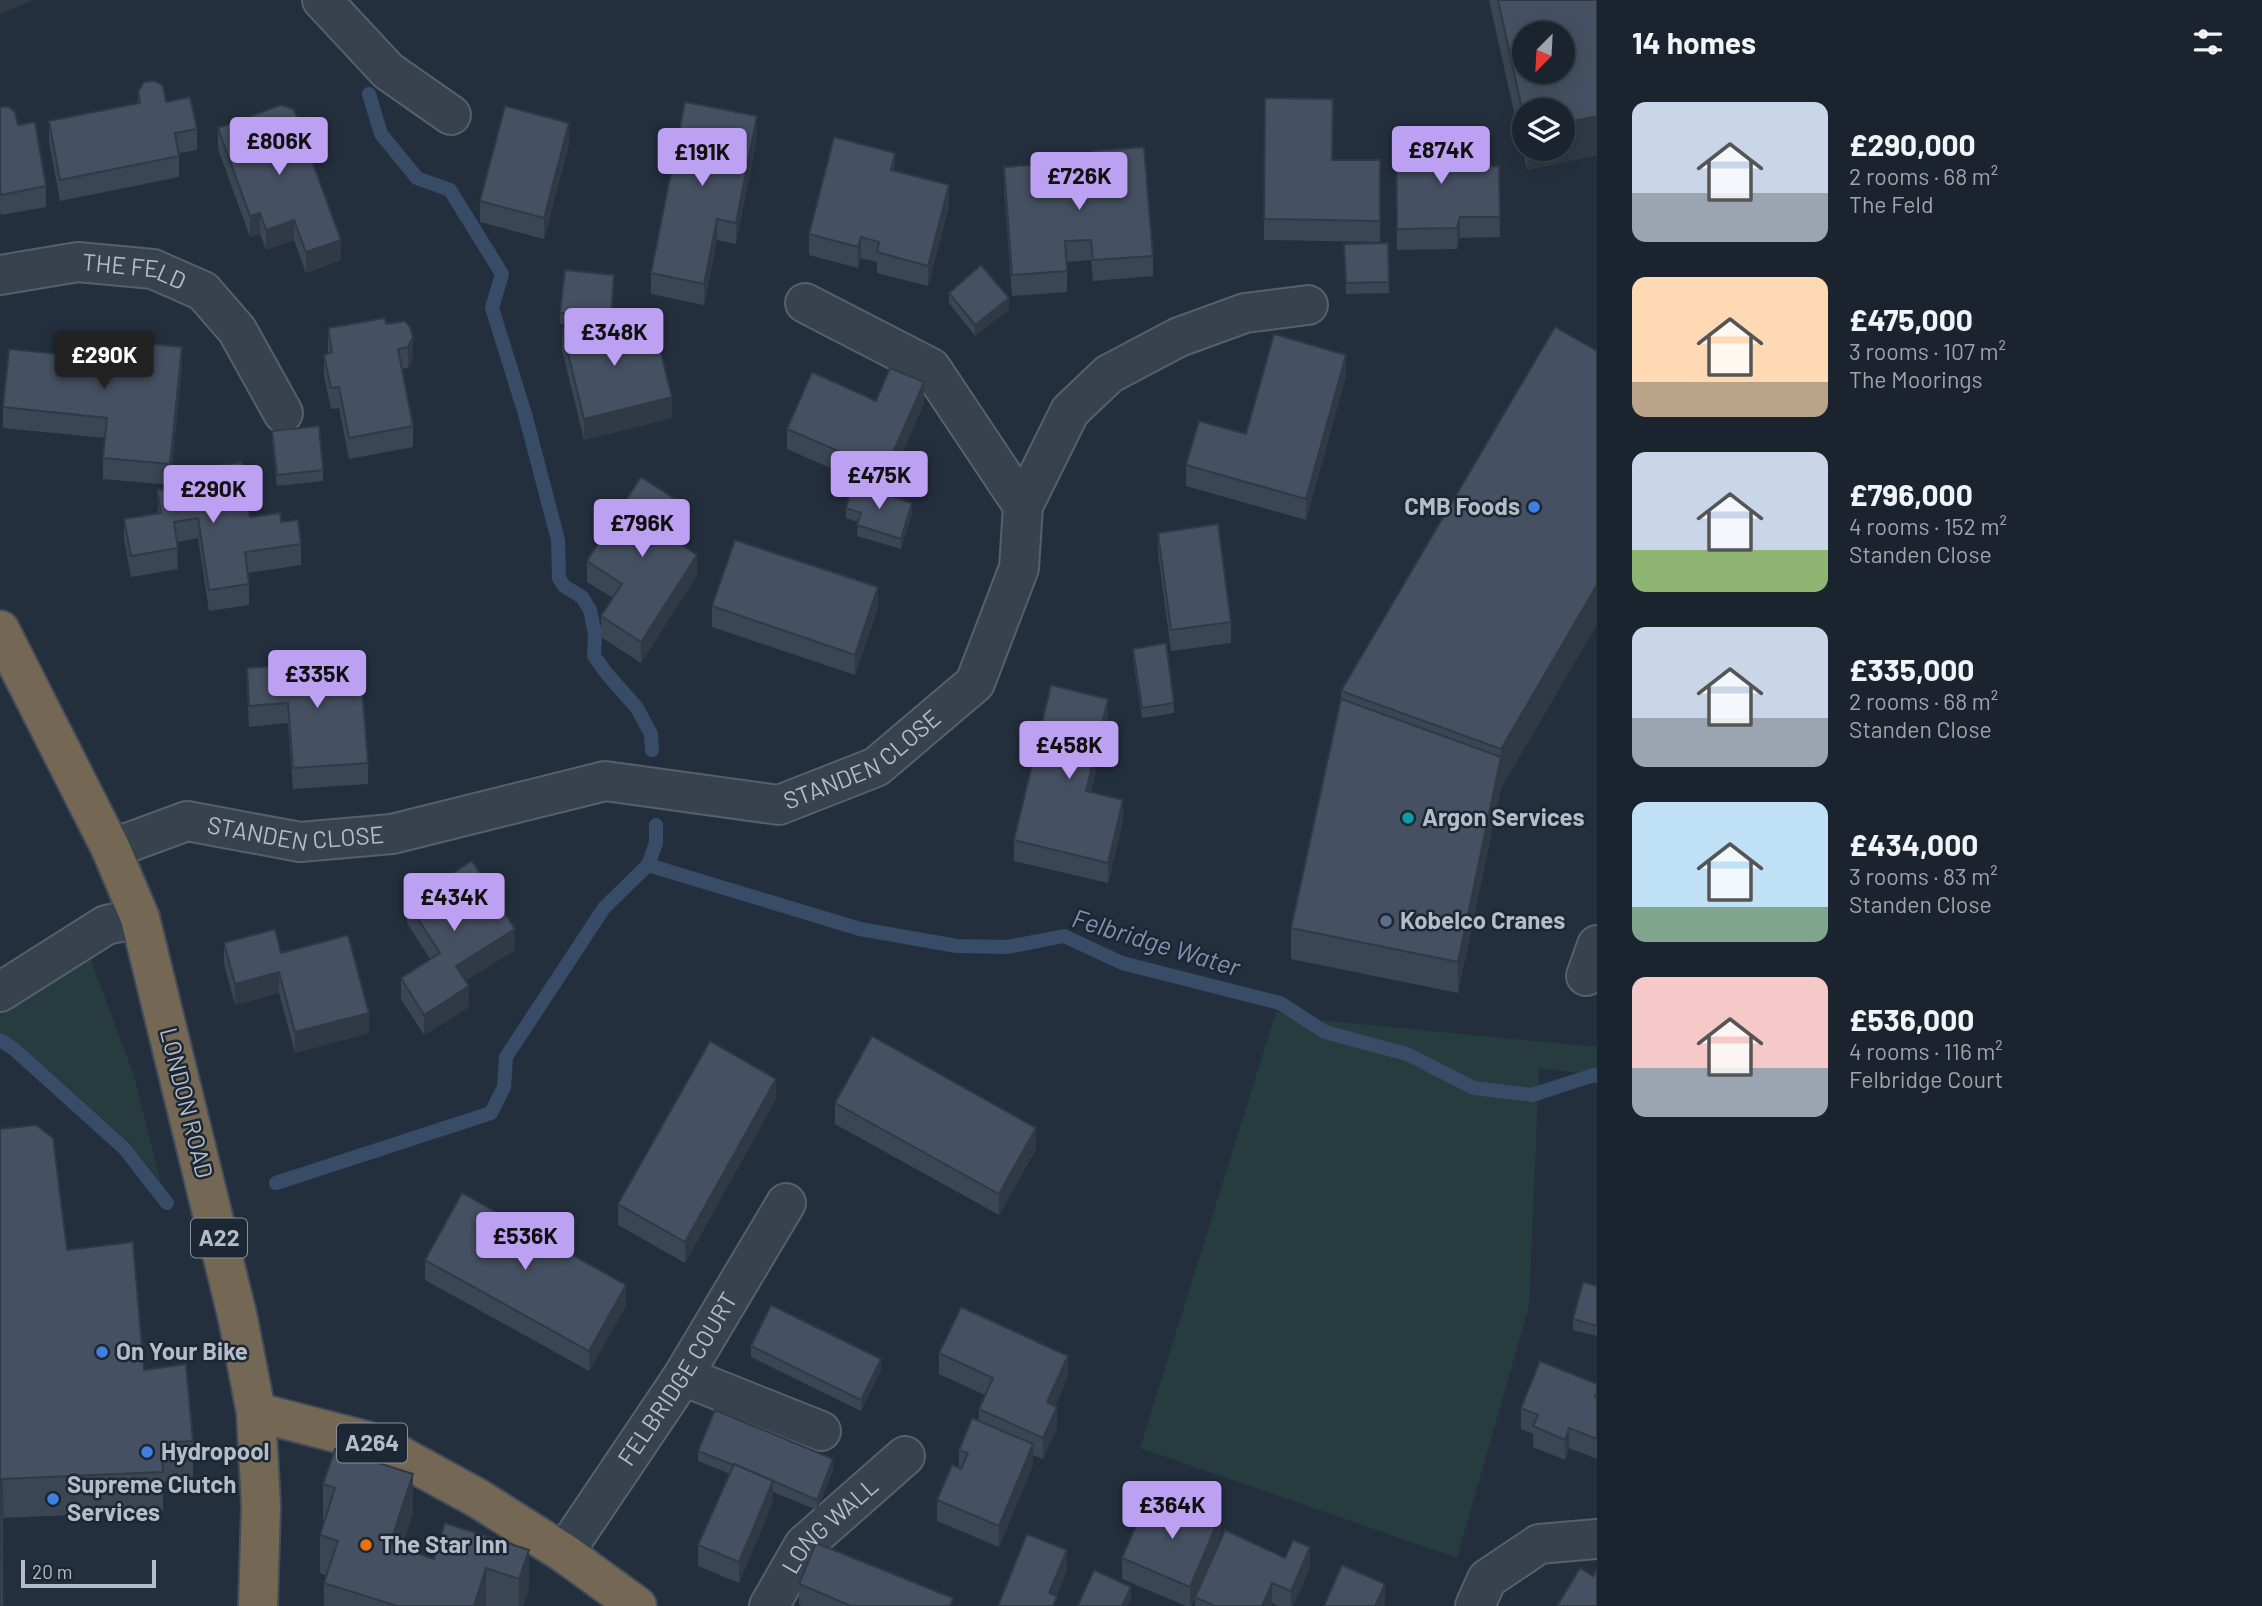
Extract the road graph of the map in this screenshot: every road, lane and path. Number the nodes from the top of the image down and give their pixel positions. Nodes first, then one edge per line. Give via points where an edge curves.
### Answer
1 (322, 0) edge
2 (451, 116) dead end
3 (0, 275) edge
4 (805, 303) dead end
5 (1308, 305) dead end
6 (283, 414) dead end
7 (1023, 506) junction
8 (0, 630) edge
9 (111, 849) junction
10 (139, 918) junction
11 (0, 992) edge
12 (786, 1203) dead end
13 (683, 1376) junction
14 (256, 1412) junction
15 (821, 1431) dead end
16 (905, 1456) dead end
17 (1597, 1539) edge
18 (564, 1553) junction
19 (258, 1606) edge
20 (637, 1606) edge
21 (769, 1606) edge
22 (1475, 1606) edge

1 - 2 street via 387,71
3 - 6 street, THE FELD via 78,262 153,269 203,291 237,330
4 - 7 street via 931,368
5 - 7 street, STANDEN CLOSE via 1245,313 1179,337 1109,374 1070,411
7 - 9 street, STANDEN CLOSE via 1019,568 975,683 876,767 779,805 605,781 392,834 300,842 187,821
8 - 9 highway, LONDON ROAD / A22
9 - 10 highway, LONDON ROAD / A22
10 - 11 street via 106,925
10 - 14 highway, LONDON ROAD / A22 via 235,1306
12 - 13 street, FELBRIDGE COURT
13 - 15 street
13 - 18 street, FELBRIDGE COURT
14 - 18 highway, A264 via 384,1447
14 - 19 highway, LONDON ROAD / A22 via 261,1506
16 - 21 street, LONG WALL via 804,1545
17 - 22 street via 1539,1544 1487,1579
18 - 20 highway, A264

